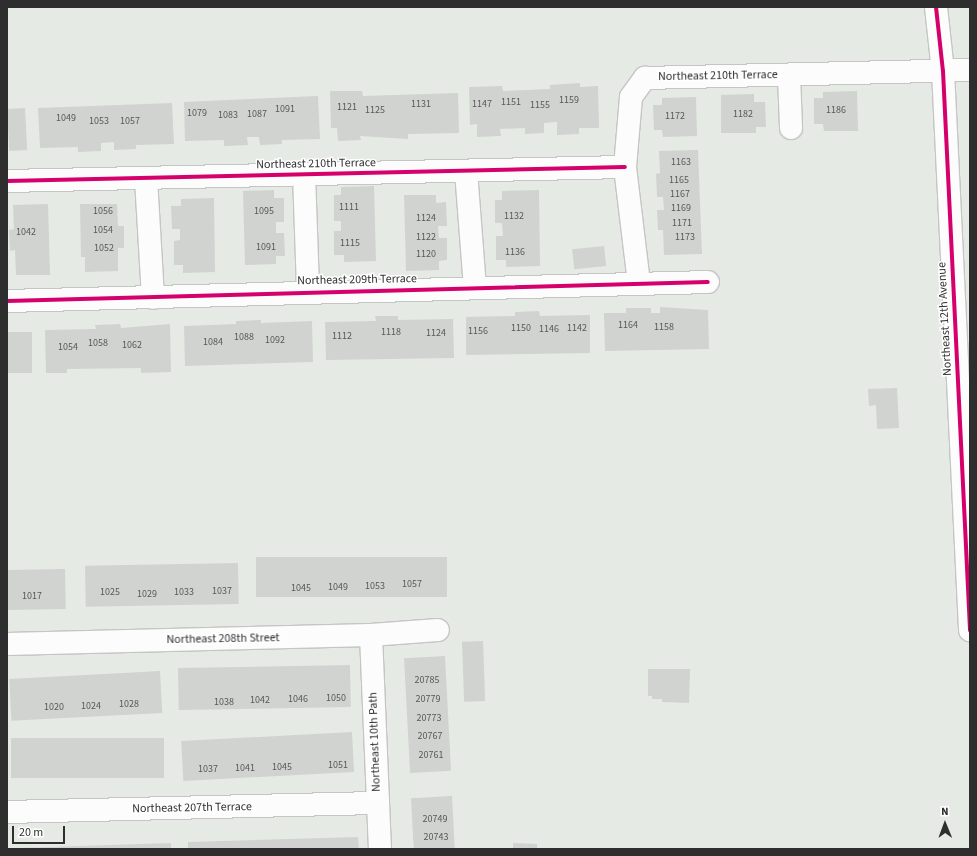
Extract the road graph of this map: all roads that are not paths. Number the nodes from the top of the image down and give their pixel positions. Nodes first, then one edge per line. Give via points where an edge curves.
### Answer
1 (936, 7) edge
2 (970, 70) edge
3 (943, 71) junction
4 (789, 75) junction
5 (791, 128) dead end
6 (625, 167) junction
7 (466, 171) junction
8 (304, 174) junction
9 (146, 179) junction
10 (7, 182) edge
11 (708, 282) dead end
12 (639, 283) junction
13 (475, 288) junction
14 (308, 291) junction
15 (153, 298) junction
16 (7, 301) edge
17 (966, 498) edge
18 (438, 630) dead end
19 (970, 630) edge
20 (371, 635) junction
21 (7, 644) edge
22 (378, 803) junction
23 (7, 812) edge
24 (380, 849) edge

1 - 3 street, Northeast 12th Avenue
2 - 3 street, Northeast 210th Terrace
3 - 4 street, Northeast 210th Terrace
3 - 17 street, Northeast 12th Avenue
4 - 5 street, Northeast 210th Terrace
4 - 6 street, Northeast 210th Terrace via 644,78 631,97
6 - 7 street, Northeast 210th Terrace
6 - 12 street, Northeast 210th Terrace
7 - 8 street, Northeast 210th Terrace
7 - 13 street
8 - 9 street, Northeast 210th Terrace
8 - 14 street
9 - 10 street, Northeast 210th Terrace
9 - 15 street
11 - 12 street, Northeast 209th Terrace
12 - 13 street, Northeast 209th Terrace
13 - 14 street, Northeast 209th Terrace
14 - 15 street, Northeast 209th Terrace
15 - 16 street, Northeast 209th Terrace
17 - 19 street, Northeast 12th Avenue
18 - 20 street, Northeast 208th Street
20 - 21 street, Northeast 208th Street
20 - 22 street, Northeast 10th Path
22 - 23 street, Northeast 207th Terrace
22 - 24 street, Northeast 10th Path

